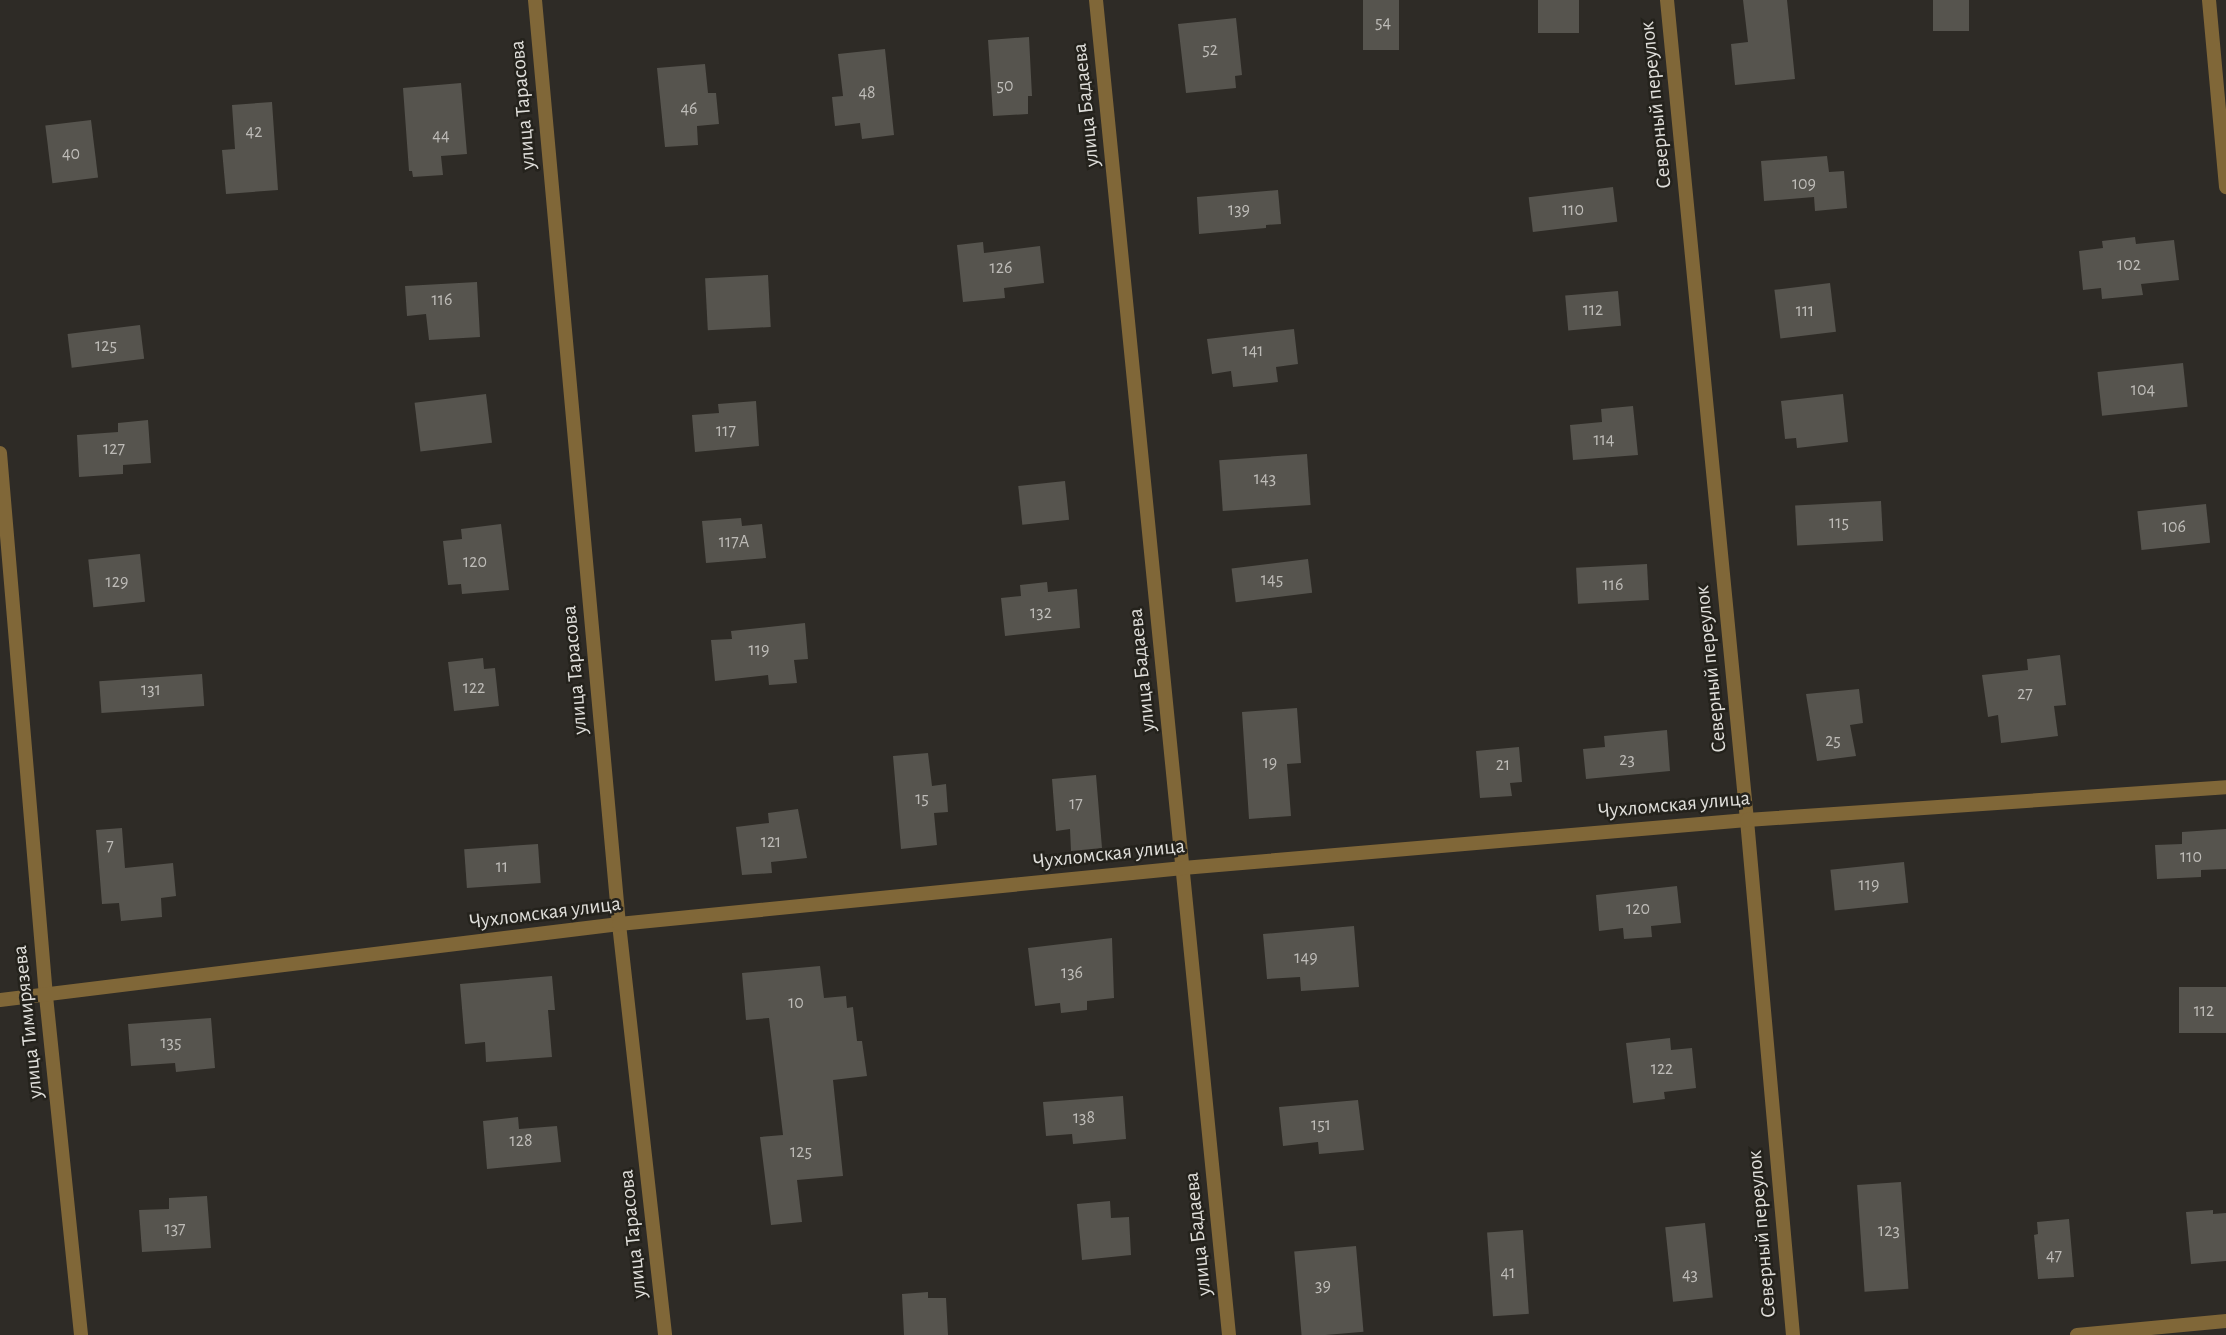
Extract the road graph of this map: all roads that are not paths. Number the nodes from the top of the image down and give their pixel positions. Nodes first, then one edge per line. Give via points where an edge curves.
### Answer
1 (535, 0) edge
2 (1096, 0) edge
3 (1667, 0) edge
4 (2209, 0) edge
5 (2226, 187) edge
6 (0, 453) edge
7 (2226, 787) edge
8 (1747, 820) junction
9 (1183, 868) junction
10 (619, 924) junction
11 (46, 996) junction
12 (0, 1000) edge
13 (2226, 1321) edge
14 (81, 1335) edge
15 (666, 1335) edge
16 (1229, 1335) edge
17 (1793, 1335) edge
18 (2077, 1335) edge

1 - 10 street, улица Тарасова
2 - 9 street, улица Бадаева
3 - 8 street, Северный переулок
4 - 5 street
6 - 11 street, улица Тимирязева
7 - 8 street, Чухломская улица
8 - 9 street, Чухломская улица
8 - 17 street, Северный переулок
9 - 10 street, Чухломская улица
9 - 16 street, улица Бадаева
10 - 11 street, Чухломская улица
10 - 15 street, улица Тарасова
11 - 12 street, Чухломская улица
11 - 14 street, улица Тимирязева
13 - 18 street

